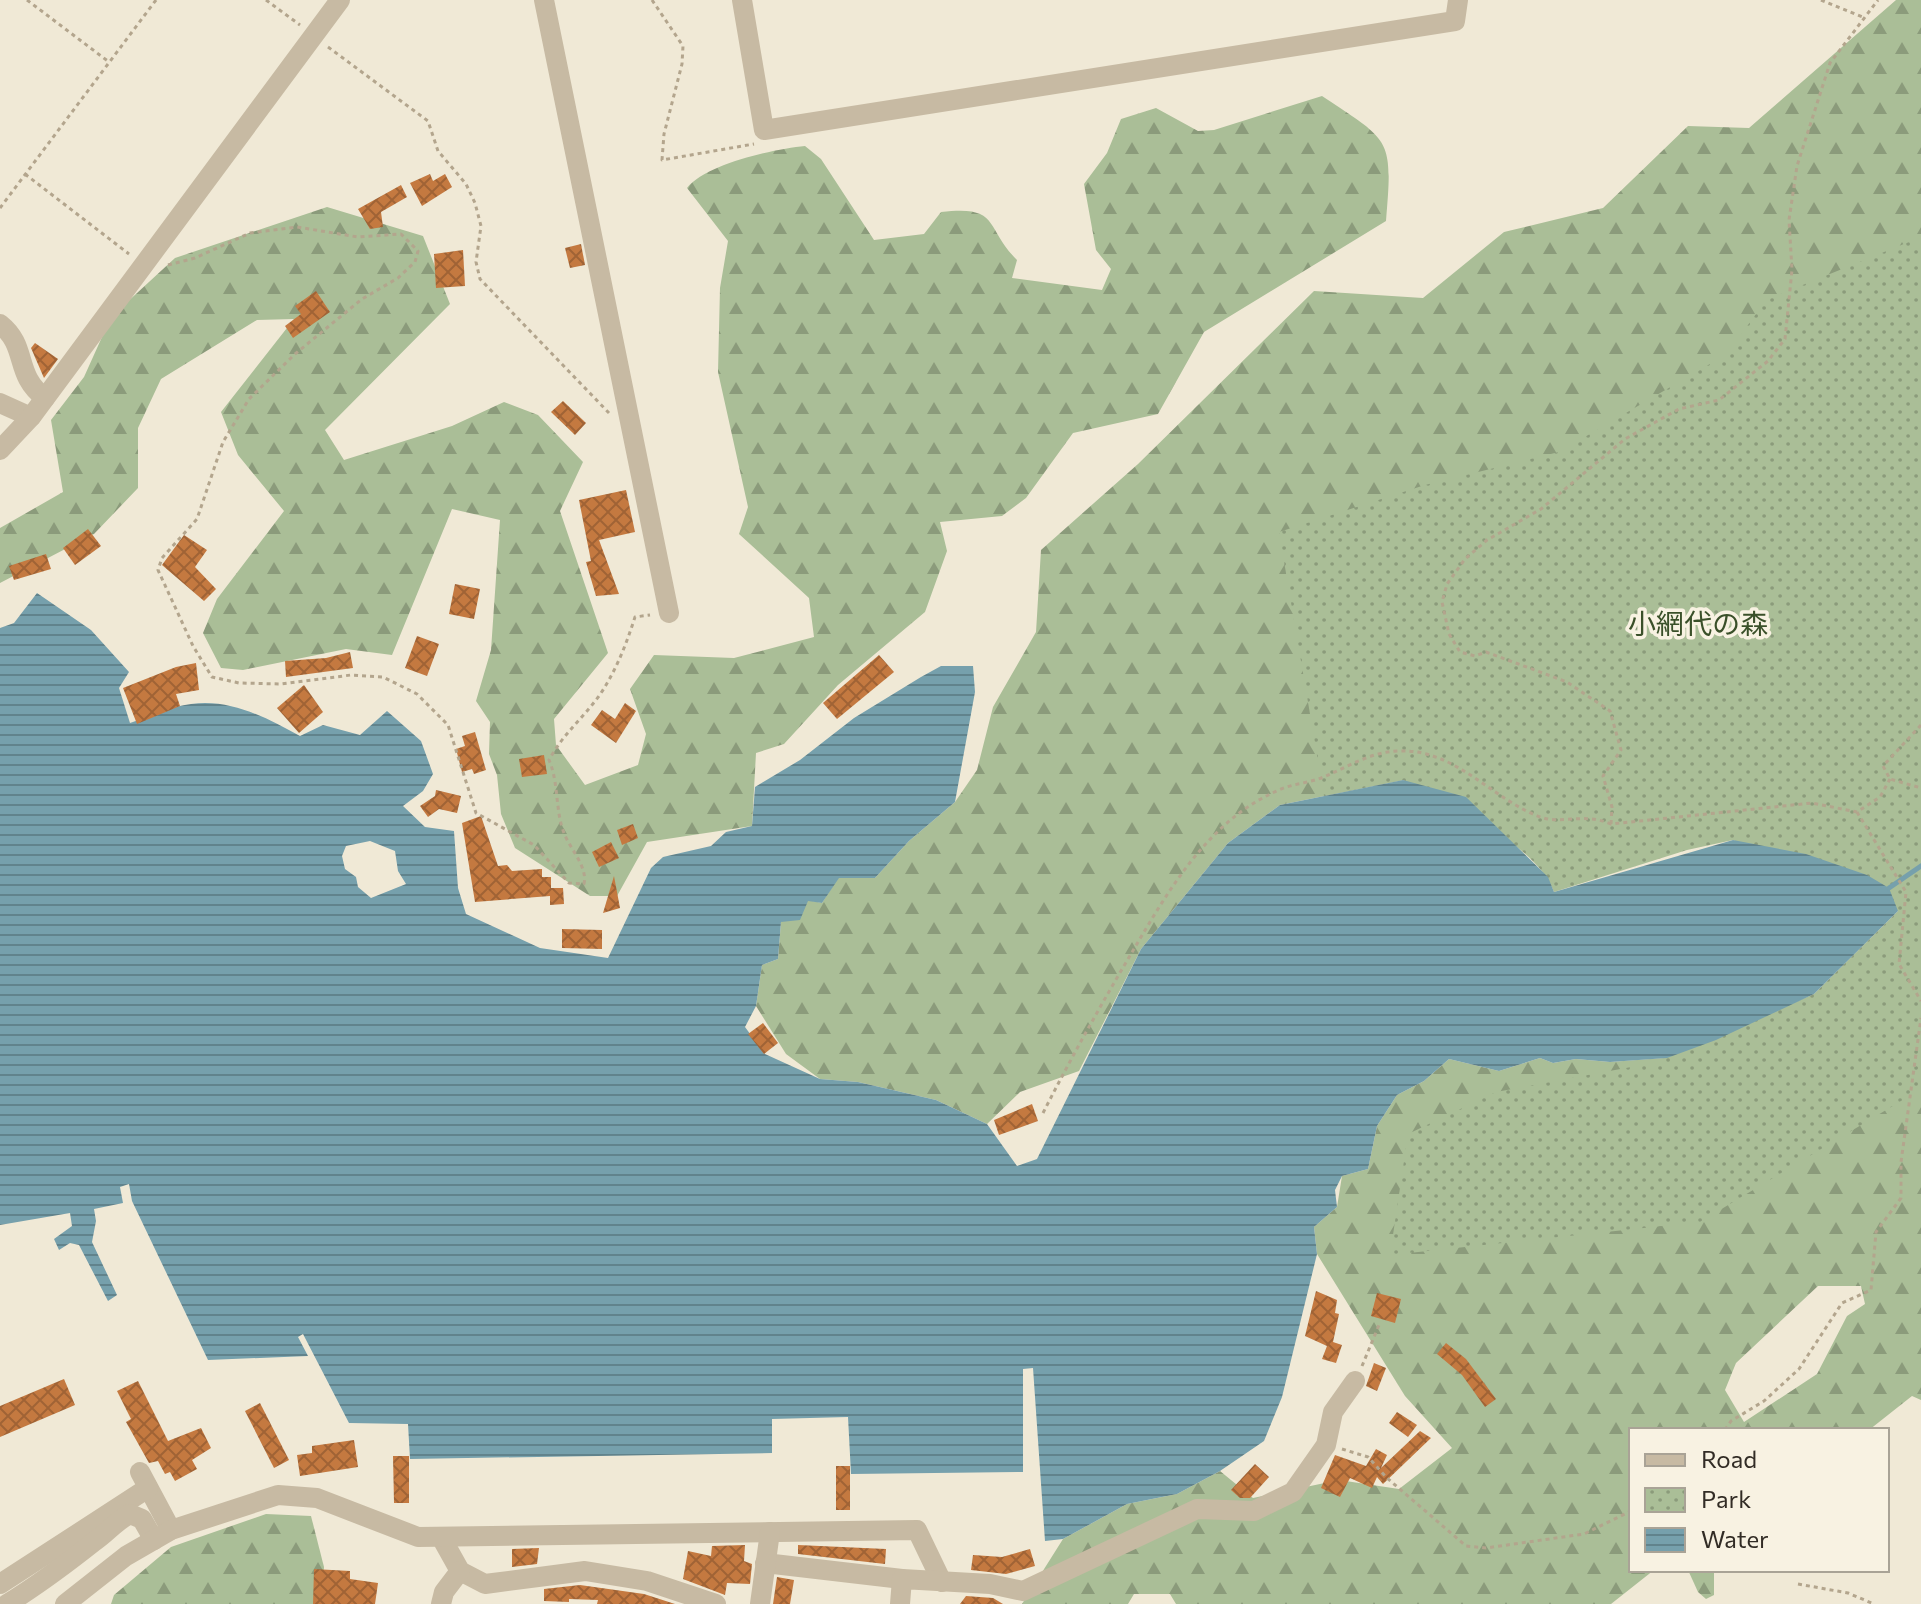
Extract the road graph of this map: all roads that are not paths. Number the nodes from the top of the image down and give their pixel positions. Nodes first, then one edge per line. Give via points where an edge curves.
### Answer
1 (340, 0) edge
2 (544, 0) edge
3 (742, 0) edge
4 (1458, 0) edge
5 (0, 324) edge
6 (45, 398) junction
7 (0, 403) edge
8 (31, 417) junction
9 (0, 450) edge
10 (669, 613) road end
11 (1355, 1381) dead end
12 (770, 1532) junction
13 (162, 1535) junction
14 (441, 1537) junction
15 (765, 1563) junction
16 (460, 1571) junction
17 (902, 1579) junction
18 (942, 1582) junction
19 (0, 1584) edge
20 (7, 1604) edge
21 (65, 1604) edge
22 (441, 1604) edge
23 (716, 1604) edge
24 (760, 1604) edge
25 (900, 1604) edge

1 - 6 street
2 - 10 street
3 - 4 street via 764,130 1455,21
5 - 6 street via 18,346 26,381
6 - 8 street
7 - 8 street
8 - 9 street
11 - 18 street via 1333,1412 1326,1445 1293,1492 1254,1511 1197,1509 1023,1591
12 - 14 street
12 - 15 street
12 - 18 street via 917,1530
13 - 14 street via 258,1500 298,1494 418,1537
13 - 19 street via 144,1480
13 - 20 street via 130,1514
13 - 21 street
14 - 16 street
15 - 17 street
15 - 24 street
16 - 22 street
16 - 23 street via 485,1584 585,1571 647,1581
17 - 18 street
17 - 25 street

